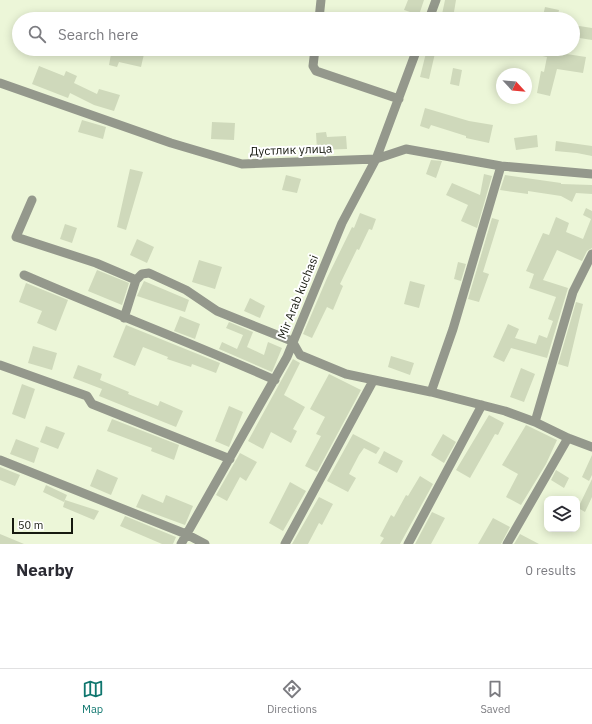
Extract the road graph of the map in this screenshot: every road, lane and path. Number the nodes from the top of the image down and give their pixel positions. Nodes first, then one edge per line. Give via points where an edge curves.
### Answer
1 (321, 0) edge
2 (436, 0) edge
3 (320, 12) edge
4 (432, 12) edge
5 (315, 56) edge
6 (414, 56) edge
7 (0, 83) edge
8 (399, 99) junction
9 (376, 159) junction
10 (501, 166) junction
11 (592, 174) edge
12 (32, 200) dead end
13 (592, 254) edge
14 (24, 275) dead end
15 (136, 280) junction
16 (124, 318) junction
17 (292, 341) junction
18 (0, 366) edge
19 (275, 380) junction
20 (373, 381) junction
21 (431, 392) junction
22 (482, 405) junction
23 (535, 422) junction
24 (568, 438) junction
25 (592, 447) edge
26 (230, 459) junction
27 (0, 460) edge
28 (186, 534) junction
29 (181, 544) edge
30 (205, 544) edge
31 (285, 544) edge
32 (408, 544) edge
33 (507, 544) edge

1 - 3 street
2 - 4 street
5 - 8 street via 316,71
6 - 8 street, Mir Arab kuchasi
7 - 9 street, Дустлик улица via 172,143 242,164
8 - 9 street, Mir Arab kuchasi
9 - 10 street, Дустлик улица via 406,149
9 - 17 street, Mir Arab kuchasi via 342,222
10 - 11 street, Дустлик улица
10 - 21 street via 453,329
12 - 15 street via 16,237 96,263
13 - 23 street via 573,292
14 - 16 street
15 - 16 street
15 - 17 street via 142,274 149,273 186,290 217,311
16 - 19 street via 200,346
17 - 19 street, Mir Arab kuchasi
17 - 20 street via 300,355 346,374
18 - 26 street via 87,396 92,404
19 - 26 street, Mir Arab kuchasi
20 - 21 street
20 - 31 street
21 - 22 street
22 - 23 street
22 - 32 street
23 - 24 street
24 - 25 street
24 - 33 street
26 - 28 street, Mir Arab kuchasi
27 - 28 street
28 - 29 street, Mir Arab kuchasi
28 - 30 street

